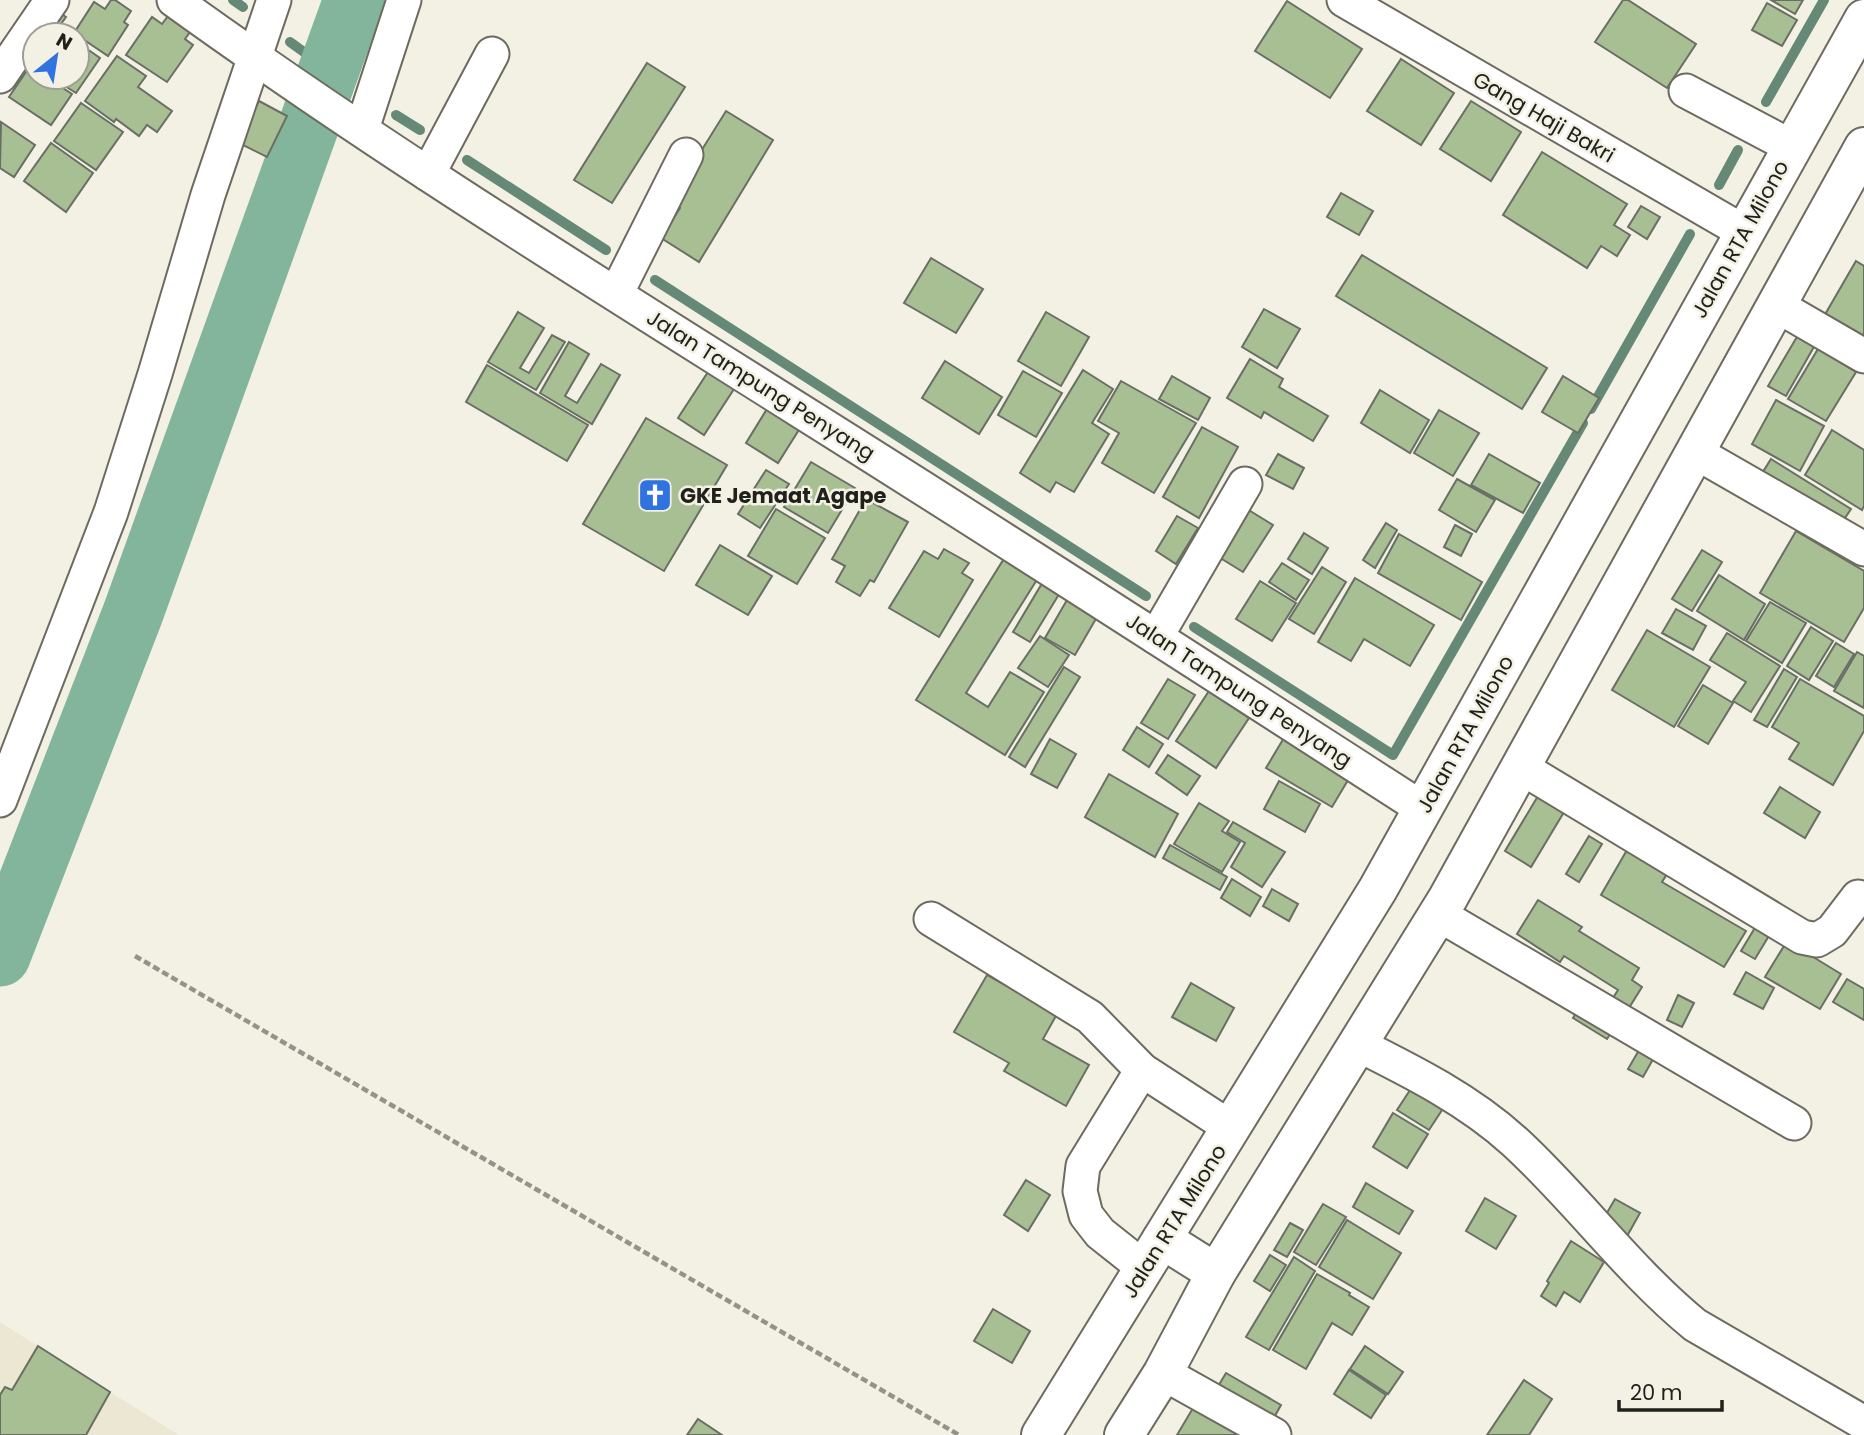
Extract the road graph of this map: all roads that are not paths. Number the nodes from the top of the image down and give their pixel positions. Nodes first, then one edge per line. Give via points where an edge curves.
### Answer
1 (52, 0) edge
2 (174, 0) edge
3 (274, 0) edge
4 (404, 0) edge
5 (1344, 0) edge
6 (1864, 19) edge
7 (492, 54) dead end
8 (254, 57) junction
9 (0, 76) edge
10 (1686, 91) dead end
11 (349, 120) junction
12 (1792, 147) junction
13 (1864, 147) edge
14 (686, 155) dead end
15 (428, 174) junction
16 (1744, 232) junction
17 (616, 294) junction
18 (1776, 305) junction
19 (1864, 356) edge
20 (1695, 452) junction
21 (1245, 484) dead end
22 (1864, 549) edge
23 (1156, 636) junction
24 (1522, 768) junction
25 (0, 800) edge
26 (1423, 809) junction
27 (1858, 897) dead end
28 (1438, 914) junction
29 (931, 919) dead end
30 (1357, 1044) junction
31 (1142, 1070) junction
32 (1794, 1123) dead end
33 (1231, 1128) junction
34 (1153, 1253) junction
35 (1216, 1273) junction
36 (1163, 1373) junction
37 (1864, 1423) edge
38 (1041, 1435) edge
39 (1124, 1435) edge
40 (1274, 1435) edge

1 - 9 street
2 - 8 street, Jalan Tampung Penyang
3 - 8 street
4 - 11 street
5 - 16 street, Gang Haji Bakri
6 - 12 highway, Jalan RTA Milono
7 - 15 street
8 - 11 street, Jalan Tampung Penyang
8 - 25 street via 111,512
10 - 12 street
11 - 15 street, Jalan Tampung Penyang
12 - 16 highway, Jalan RTA Milono
13 - 18 highway
14 - 17 street
15 - 17 street, Jalan Tampung Penyang
16 - 26 highway, Jalan RTA Milono
17 - 23 street, Jalan Tampung Penyang
18 - 19 street
18 - 20 highway
20 - 22 street
20 - 24 highway
21 - 23 street
23 - 26 street, Jalan Tampung Penyang
24 - 27 street via 1802,937 1817,940 1832,931
24 - 28 highway
26 - 33 highway, Jalan RTA Milono
28 - 30 highway
28 - 32 street
29 - 31 street via 1090,1017
30 - 35 highway
30 - 37 street via 1466,1103 1513,1140 1695,1325
31 - 33 street
31 - 34 street via 1083,1166 1080,1191 1086,1215 1100,1233
33 - 34 highway, Jalan RTA Milono
34 - 35 highway
34 - 38 highway, Jalan RTA Milono
35 - 36 highway
36 - 39 highway
36 - 40 street

